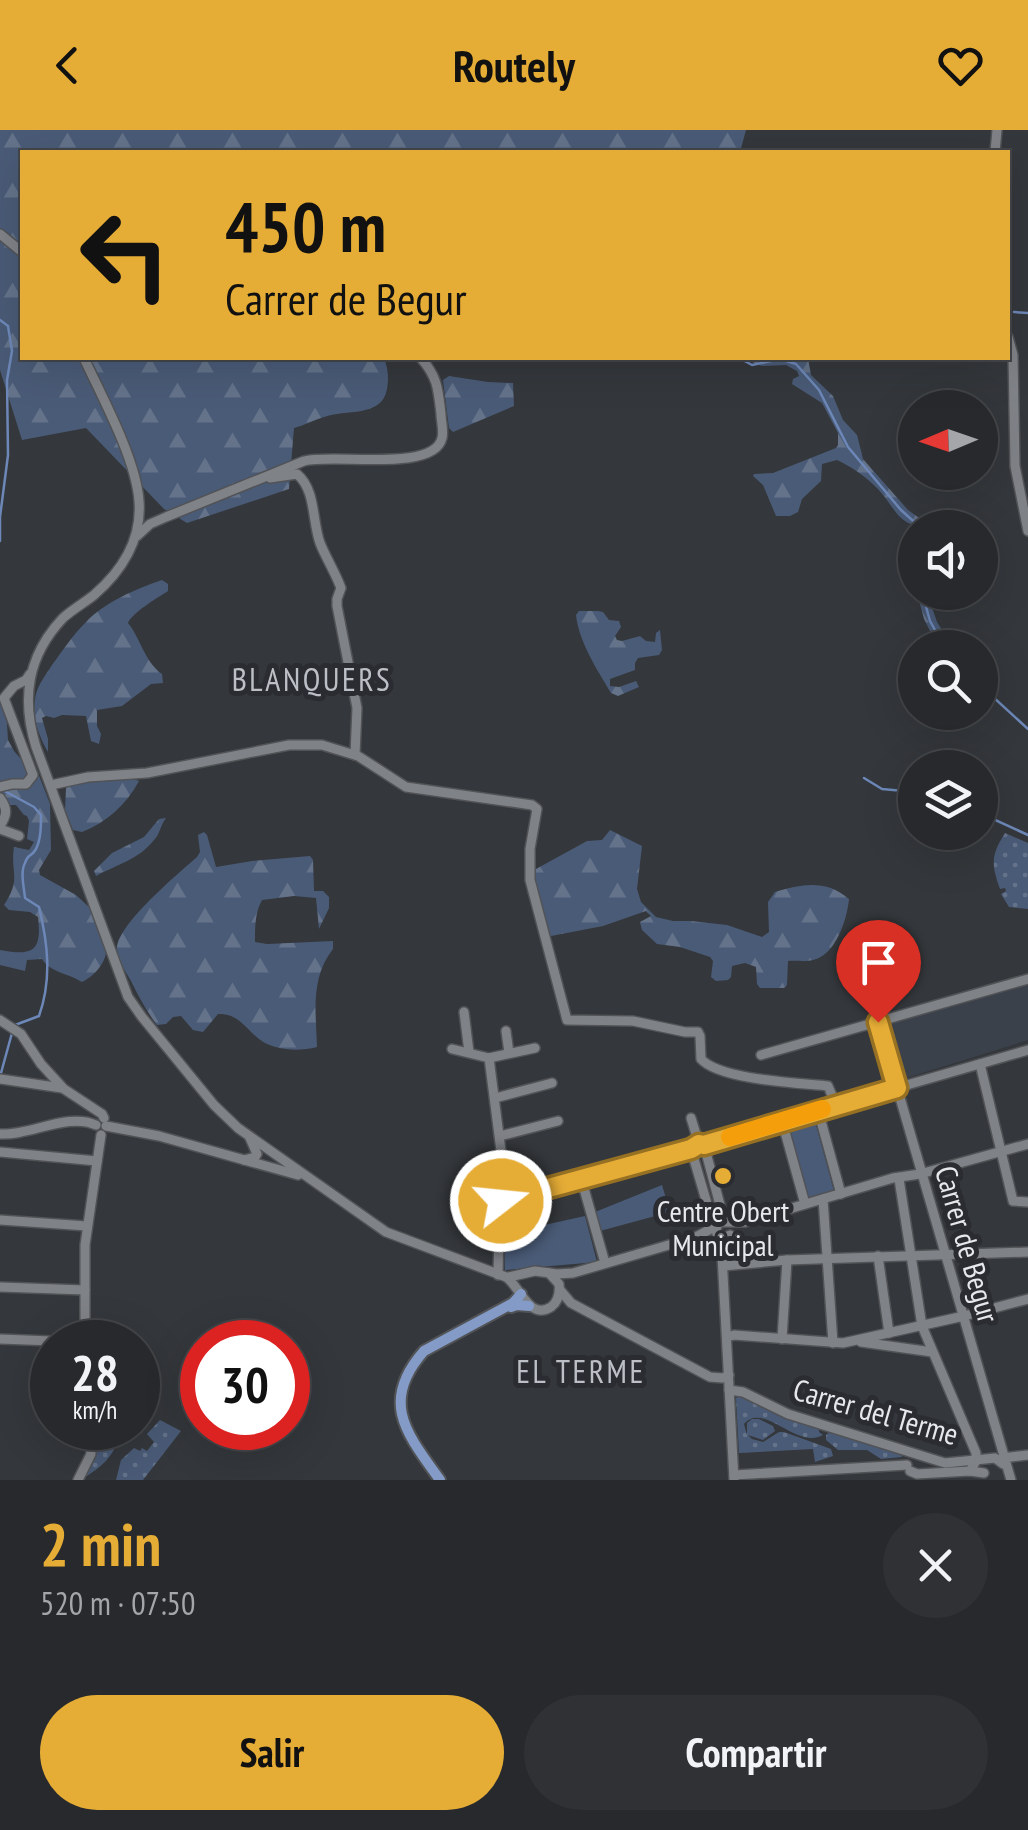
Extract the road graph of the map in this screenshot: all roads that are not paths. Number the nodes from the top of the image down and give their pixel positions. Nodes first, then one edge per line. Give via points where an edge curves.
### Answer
1 (0, 234) edge
2 (20, 250) edge
3 (1010, 343) edge
4 (85, 360) edge
5 (422, 360) edge
6 (266, 478) junction
7 (139, 510) junction
8 (166, 517) junction
9 (1028, 532) edge
10 (136, 537) junction
11 (33, 668) junction
12 (21, 690) junction
13 (28, 717) junction
14 (355, 755) junction
15 (51, 785) junction
16 (1, 787) edge
17 (0, 798) edge
18 (0, 828) edge
19 (15, 833) dead end
20 (1028, 979) edge
21 (464, 1012) dead end
22 (0, 1020) edge
23 (878, 1022) junction
24 (506, 1031) dead end
25 (536, 1048) dead end
26 (452, 1049) dead end
27 (1028, 1050) edge
28 (468, 1052) junction
29 (509, 1054) junction
30 (762, 1055) dead end
31 (489, 1058) junction
32 (980, 1064) junction
33 (2, 1080) edge
34 (49, 1080) junction
35 (552, 1084) dead end
36 (897, 1088) junction
37 (495, 1098) junction
38 (836, 1105) junction
39 (818, 1110) junction
40 (691, 1118) dead end
41 (558, 1121) dead end
42 (782, 1121) junction
43 (102, 1126) junction
44 (2, 1134) edge
45 (248, 1135) junction
46 (500, 1136) junction
47 (1028, 1144) edge
48 (698, 1146) junction
49 (0, 1152) edge
50 (1003, 1152) junction
51 (270, 1158) junction
52 (244, 1160) junction
53 (96, 1161) junction
54 (920, 1174) junction
55 (581, 1178) junction
56 (900, 1179) junction
57 (314, 1181) junction
58 (841, 1194) junction
59 (824, 1199) junction
60 (501, 1201) junction
61 (1028, 1202) edge
62 (805, 1204) junction
63 (0, 1220) edge
64 (87, 1226) junction
65 (723, 1229) junction
66 (1028, 1252) edge
67 (946, 1254) junction
68 (911, 1255) junction
69 (878, 1256) junction
70 (828, 1258) junction
71 (787, 1260) junction
72 (605, 1263) junction
73 (723, 1266) junction
74 (573, 1272) junction
75 (549, 1273) junction
76 (529, 1274) junction
77 (502, 1276) junction
78 (0, 1286) edge
79 (559, 1287) junction
80 (85, 1290) junction
81 (521, 1294) junction
82 (1028, 1300) edge
83 (529, 1306) junction
84 (964, 1316) junction
85 (83, 1320) edge
86 (922, 1326) junction
87 (889, 1333) junction
88 (726, 1338) junction
89 (0, 1339) edge
90 (782, 1339) junction
91 (30, 1340) edge
92 (851, 1341) junction
93 (833, 1342) junction
94 (932, 1352) junction
95 (728, 1375) junction
96 (729, 1390) junction
97 (91, 1450) edge
98 (914, 1454) junction
99 (1028, 1455) edge
100 (999, 1458) junction
101 (976, 1464) junction
102 (909, 1472) edge
103 (828, 1474) edge
104 (1009, 1475) edge
105 (988, 1477) edge
106 (734, 1478) edge
107 (78, 1480) edge
108 (441, 1480) edge

1 - 2 street
3 - 9 street via 1015,466
4 - 7 street via 131,464
5 - 6 street via 438,381 443,434 436,449 417,458 314,458
6 - 8 street
6 - 14 street via 297,474 303,480 341,588 337,599 357,708
7 - 8 street
7 - 10 street
8 - 10 street
10 - 11 street via 111,578 53,630
11 - 12 street
11 - 12 street via 14,686
12 - 13 street
12 - 13 street
12 - 16 street via 4,698 33,775 26,784
13 - 15 street
14 - 15 street via 322,745 289,746
14 - 38 street via 406,787 536,808 530,880 567,1020 633,1021 698,1032 701,1059 710,1067 828,1086
15 - 45 street via 128,996 214,1105
17 - 18 street via 6,806
18 - 19 street
20 - 23 street
21 - 28 street
22 - 34 street via 26,1040
23 - 30 street
23 - 36 street, Carrer de Begur
24 - 29 street
25 - 29 street
26 - 28 street
27 - 32 street
28 - 31 street
29 - 31 street
31 - 37 street
32 - 36 street
32 - 50 street
33 - 34 street
34 - 43 street via 102,1114
35 - 37 street
36 - 38 street
36 - 54 street, Carrer de Begur
37 - 46 street
38 - 39 street
39 - 42 street
39 - 58 street
40 - 48 street
41 - 46 street
42 - 48 street
42 - 62 street
43 - 44 street via 62,1124
43 - 52 street
43 - 53 street
44 - 49 street
45 - 51 street
45 - 52 street via 256,1154
46 - 60 street
47 - 50 street
48 - 55 street
48 - 65 street
49 - 53 street
50 - 54 street
50 - 61 street via 1012,1200
51 - 52 street
51 - 57 street
51 - 57 street
53 - 64 street
54 - 56 street
54 - 67 street, Carrer de Begur
55 - 60 street
55 - 72 street
56 - 58 street
56 - 68 street
57 - 77 street via 386,1232
58 - 59 street
59 - 62 street
59 - 70 street
60 - 77 street
62 - 65 street
63 - 64 street
64 - 80 street
65 - 72 street
65 - 73 street
66 - 67 street
67 - 68 street
67 - 84 street, Carrer de Begur
68 - 69 street
68 - 86 street
69 - 70 street
69 - 87 street
70 - 71 street
70 - 93 street
71 - 73 street
71 - 90 street
72 - 74 street
73 - 88 street
74 - 75 street
74 - 79 street
75 - 76 street
75 - 79 street
76 - 77 street
76 - 81 street
77 - 81 street
78 - 80 street
79 - 83 street via 550,1307
79 - 95 street via 571,1304 710,1377
80 - 85 street
81 - 83 street
81 - 108 main road via 424,1351 403,1382 404,1426
82 - 84 street
83 - 108 main road via 508,1308 433,1348 410,1374 406,1425
84 - 86 street
84 - 100 street, Carrer de Begur
86 - 87 street
86 - 94 street
87 - 92 street
88 - 90 street
88 - 95 street
89 - 91 street
90 - 93 street
92 - 93 street
92 - 94 street
94 - 101 street
95 - 96 street
96 - 98 street, Carrer del Terme
96 - 106 street
97 - 107 street
98 - 101 street, Carrer del Terme
98 - 102 street
99 - 100 street, Carrer del Terme
100 - 101 street, Carrer del Terme
100 - 104 street, Carrer de Begur
101 - 102 street
101 - 105 street
102 - 103 street
103 - 106 street

